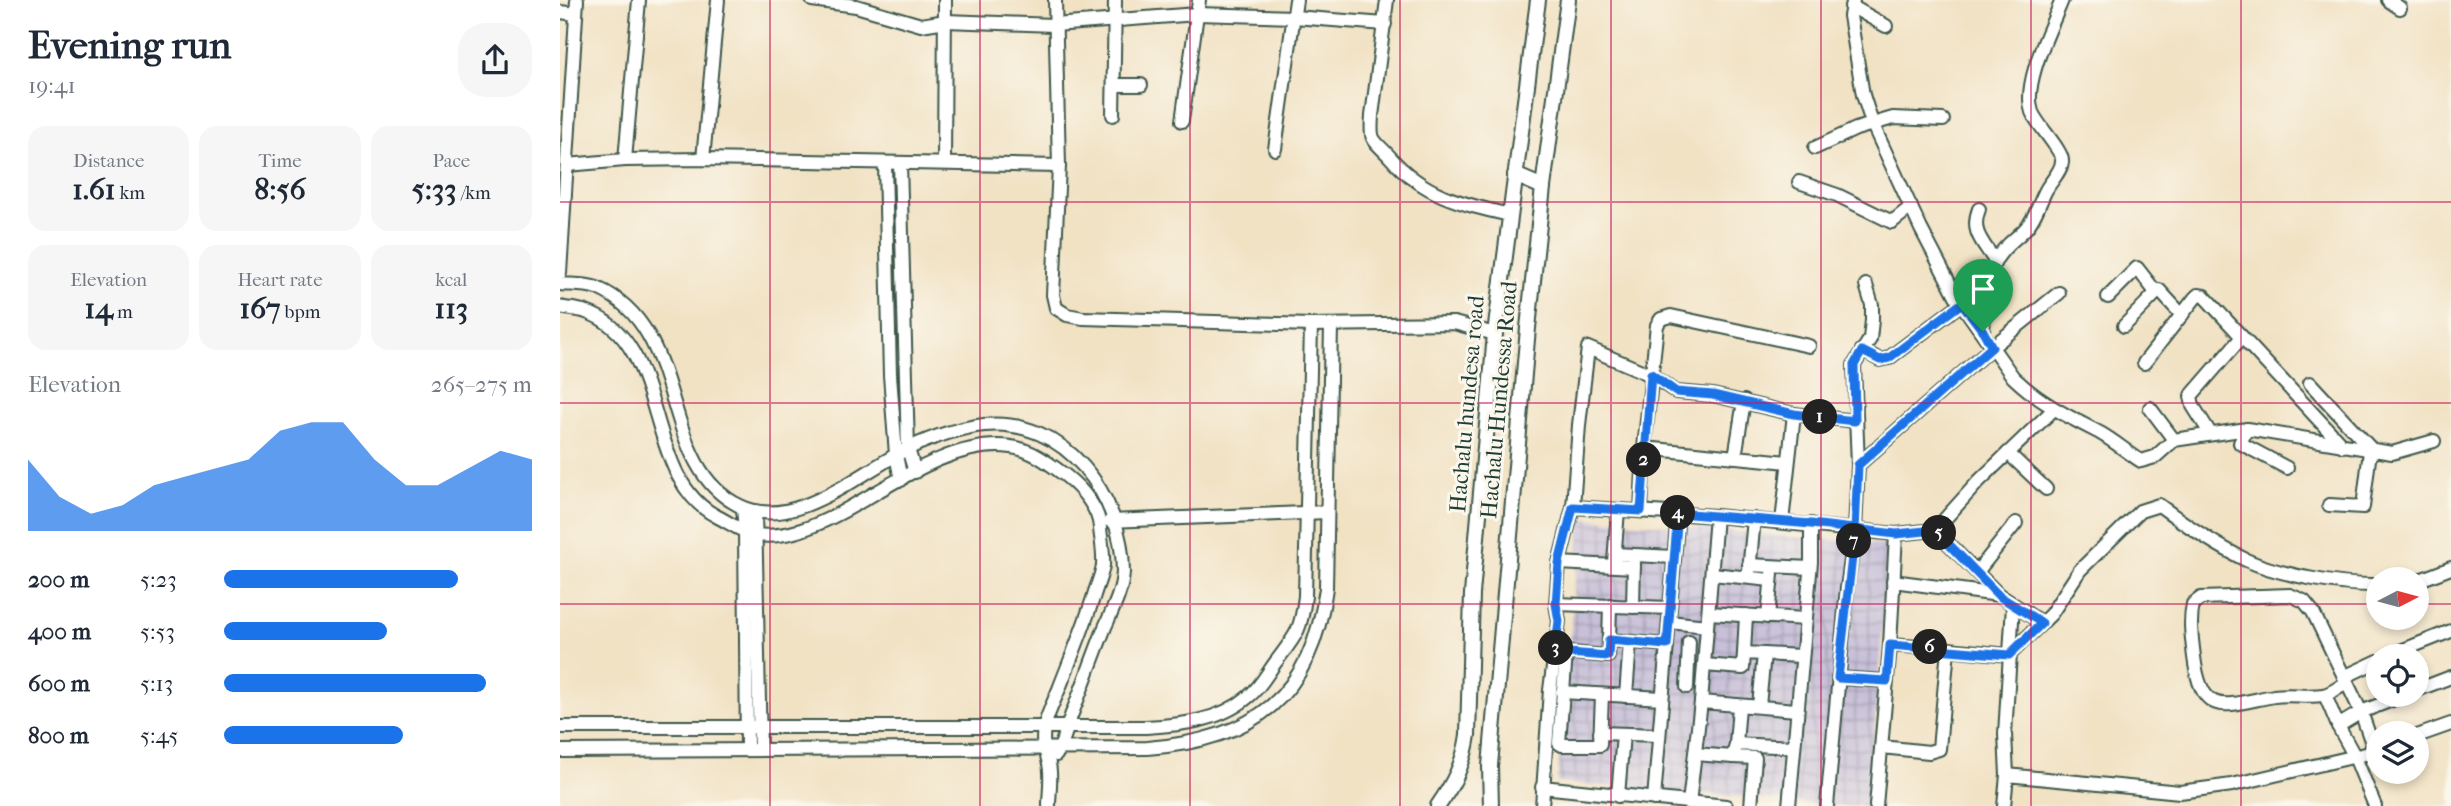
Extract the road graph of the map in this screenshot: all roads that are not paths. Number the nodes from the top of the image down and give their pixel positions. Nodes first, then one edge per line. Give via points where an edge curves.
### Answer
1 (577, 0) edge
2 (639, 0) edge
3 (719, 0) edge
4 (812, 0) edge
5 (945, 0) edge
6 (1055, 0) edge
7 (1115, 0) edge
8 (1199, 0) edge
9 (1296, 0) edge
10 (1387, 0) edge
11 (1538, 0) edge
12 (1568, 0) edge
13 (2062, 0) edge
14 (1852, 3) edge
15 (560, 12) edge
16 (576, 14) junction
17 (1197, 15) junction
18 (1294, 16) junction
19 (1115, 20) junction
20 (946, 21) junction
21 (1385, 24) junction
22 (1054, 25) junction
23 (1886, 26) dead end
24 (567, 52) edge
25 (1114, 85) junction
26 (1141, 85) dead end
27 (566, 88) edge
28 (1113, 115) dead end
29 (1943, 120) dead end
30 (565, 121) edge
31 (1182, 121) dead end
32 (1872, 123) junction
33 (1815, 148) dead end
34 (1275, 149) dead end
35 (565, 158) edge
36 (703, 159) junction
37 (625, 160) junction
38 (901, 163) junction
39 (944, 163) junction
40 (885, 164) junction
41 (1059, 166) junction
42 (1515, 175) junction
43 (1799, 182) dead end
44 (563, 186) edge
45 (1543, 187) junction
46 (1911, 207) junction
47 (1979, 209) dead end
48 (1510, 215) junction
49 (562, 220) edge
50 (561, 251) edge
51 (1995, 261) junction
52 (560, 273) edge
53 (560, 284) edge
54 (1866, 285) dead end
55 (2155, 291) junction
56 (2059, 293) dead end
57 (2108, 297) dead end
58 (1962, 303) junction
59 (560, 307) edge
60 (2182, 315) junction
61 (1311, 325) junction
62 (1331, 326) junction
63 (2124, 326) dead end
64 (1983, 331) junction
65 (1495, 334) junction
66 (2242, 337) junction
67 (1809, 346) dead end
68 (1992, 347) junction
69 (1862, 351) junction
70 (2144, 363) dead end
71 (1651, 374) junction
72 (2310, 383) dead end
73 (1744, 401) junction
74 (2150, 408) dead end
75 (2053, 410) junction
76 (1794, 414) junction
77 (1855, 421) junction
78 (2247, 429) junction
79 (2210, 433) junction
80 (2174, 440) junction
81 (2434, 441) dead end
82 (2343, 446) junction
83 (1644, 448) junction
84 (908, 449) junction
85 (2372, 451) junction
86 (2008, 453) junction
87 (896, 455) junction
88 (1735, 457) junction
89 (1788, 462) junction
90 (1858, 465) junction
91 (2287, 468) dead end
92 (915, 472) junction
93 (901, 480) junction
94 (2046, 489) dead end
95 (2329, 505) dead end
96 (1573, 507) junction
97 (749, 510) junction
98 (1618, 510) junction
99 (1641, 511) junction
100 (1326, 512) junction
101 (1678, 513) junction
102 (1305, 514) junction
103 (1716, 516) junction
104 (1754, 519) junction
105 (1115, 520) junction
106 (1782, 522) junction
107 (1100, 523) junction
108 (2016, 523) dead end
109 (1811, 524) junction
110 (1935, 530) junction
111 (1855, 531) junction
112 (751, 533) junction
113 (1896, 534) junction
114 (1674, 557) junction
115 (1614, 559) junction
116 (1634, 561) junction
117 (1559, 563) junction
118 (1810, 568) junction
119 (2451, 568) edge
120 (1749, 571) junction
121 (1977, 572) junction
122 (1772, 573) junction
123 (1712, 574) junction
124 (2429, 576) edge
125 (1893, 581) junction
126 (2366, 584) edge
127 (1999, 596) junction
128 (1556, 604) junction
129 (2014, 605) junction
130 (1610, 606) junction
131 (1633, 607) junction
132 (1670, 615) junction
133 (1746, 615) junction
134 (1768, 617) junction
135 (1708, 619) junction
136 (1805, 619) junction
137 (2042, 623) junction
138 (2451, 631) edge
139 (1609, 640) junction
140 (1630, 642) junction
141 (1689, 642) dead end
142 (2418, 644) edge
143 (1667, 645) junction
144 (1890, 645) junction
145 (1948, 649) junction
146 (1560, 652) junction
147 (1744, 653) junction
148 (1764, 654) junction
149 (2009, 655) junction
150 (1608, 656) junction
151 (1801, 656) junction
152 (1629, 658) junction
153 (1704, 665) junction
154 (1743, 668) junction
155 (2366, 668) edge
156 (1763, 670) junction
157 (2451, 677) edge
158 (1838, 678) junction
159 (2345, 680) junction
160 (1887, 681) junction
161 (2429, 685) edge
162 (1687, 687) junction
163 (1702, 688) junction
164 (1562, 692) junction
165 (1663, 692) junction
166 (1602, 695) junction
167 (2325, 695) junction
168 (1626, 696) junction
169 (1249, 697) junction
170 (1701, 702) junction
171 (1739, 705) junction
172 (1759, 706) junction
173 (2374, 707) edge
174 (1796, 709) junction
175 (2361, 712) junction
176 (1263, 713) junction
177 (2366, 724) edge
178 (2451, 724) edge
179 (2338, 726) junction
180 (560, 727) edge
181 (1044, 727) junction
182 (1067, 727) junction
183 (746, 728) junction
184 (760, 728) junction
185 (2429, 732) edge
186 (1659, 735) junction
187 (1600, 739) junction
188 (1622, 740) junction
189 (1794, 747) junction
190 (1882, 747) junction
191 (1043, 748) junction
192 (1060, 749) junction
193 (754, 750) junction
194 (1735, 750) junction
195 (560, 751) edge
196 (1756, 752) junction
197 (1695, 754) junction
198 (2366, 754) edge
199 (2356, 757) junction
200 (1049, 764) junction
201 (2007, 775) junction
202 (1542, 786) junction
203 (1618, 796) junction
204 (1654, 799) junction
205 (1689, 803) junction
206 (1049, 806) edge
207 (1437, 806) edge
208 (1491, 806) edge
209 (1542, 806) edge
210 (1726, 806) edge
211 (1751, 806) edge
212 (1789, 806) edge
213 (1827, 806) edge
214 (1876, 806) edge
215 (2004, 806) edge
216 (2375, 806) edge

1 - 16 street
2 - 37 street
3 - 36 street
4 - 20 street via 856,6 921,25
5 - 20 street
6 - 22 street
7 - 19 street
8 - 17 street
9 - 18 street
10 - 21 street
11 - 42 main road, Hachalu hundesa road
12 - 45 main road, Hachalu Hundessa Road
13 - 51 street via 2030,92 2031,110 2062,162 2035,217
14 - 23 street
14 - 32 street via 1850,16 1863,95
15 - 16 street
16 - 24 street
17 - 18 street
17 - 19 street
17 - 31 street
18 - 21 street
18 - 34 street
19 - 22 street
19 - 25 street
20 - 22 street
20 - 39 street
21 - 48 street via 1371,124 1375,145 1405,176 1454,202
22 - 41 street
24 - 27 street
25 - 26 street
25 - 28 street
27 - 30 street
29 - 32 street via 1893,118
30 - 35 street
32 - 33 street
32 - 46 street
35 - 37 street
35 - 44 street
36 - 37 street
36 - 40 street
38 - 39 street
38 - 40 street
38 - 84 street
39 - 41 street
40 - 87 street
41 - 61 street via 1053,295 1056,308 1067,315
42 - 45 main road
42 - 48 main road, Hachalu hundesa road
43 - 46 street via 1892,222
44 - 49 street
45 - 208 main road, Hachalu Hundessa Road via 1490,766
46 - 58 street
47 - 51 street via 1976,230
48 - 65 main road, Hachalu hundesa road
49 - 50 street
50 - 52 street
51 - 64 street via 1987,283
53 - 97 street via 595,288 619,302 641,325 661,359 699,469 728,500
54 - 69 street via 1872,320 1870,339
55 - 57 street via 2137,268
55 - 60 street
55 - 63 street
56 - 68 street
58 - 64 street
58 - 69 street via 1889,358 1880,360
59 - 112 street via 604,320 621,337 635,357 681,482 704,509
60 - 66 street via 2198,295 2204,296
60 - 70 street
61 - 62 street
61 - 102 street
62 - 65 street via 1454,323
62 - 100 street
64 - 68 street
65 - 207 main road, Hachalu hundesa road via 1472,594 1468,735 1456,779
66 - 79 street via 2191,396
66 - 82 street
67 - 71 street via 1671,316 1657,325
68 - 75 street via 2013,377
68 - 90 street
69 - 77 street via 1854,365
71 - 73 street via 1676,392
71 - 83 street
71 - 96 street via 1588,348
72 - 85 street
73 - 76 street
73 - 88 street
74 - 80 street
75 - 80 street via 2141,461 2155,457
75 - 86 street
76 - 77 street
76 - 89 street
77 - 90 street
78 - 79 street
78 - 82 street
78 - 91 street via 2240,443
79 - 80 street
81 - 85 street via 2392,453
82 - 85 street
83 - 88 street
83 - 99 street
84 - 87 street
84 - 92 street
84 - 105 street via 943,433 983,425 1024,427 1060,445 1082,463 1107,499
85 - 95 street via 2363,507
86 - 94 street
86 - 110 street
87 - 93 street
87 - 97 street via 806,506
88 - 89 street
89 - 106 street
90 - 111 street
92 - 93 street
92 - 107 street via 959,452 1013,447 1044,459 1072,481
93 - 112 street via 816,526 785,534
96 - 98 street
96 - 117 street
97 - 112 street
98 - 99 street
98 - 115 street
99 - 101 street
100 - 102 street
100 - 176 street via 1326,588 1317,637 1290,687
101 - 103 street
101 - 114 street
102 - 105 street
102 - 169 street via 1305,596 1298,632
103 - 104 street
103 - 123 street
104 - 106 street
104 - 120 street
105 - 107 street
105 - 182 street via 1121,588
106 - 109 street
107 - 181 street via 1103,566
108 - 121 street
109 - 111 street
109 - 118 street
110 - 113 street
110 - 121 street
111 - 113 street
111 - 158 street
112 - 183 street
112 - 184 street
113 - 125 street
114 - 116 street
114 - 132 street
115 - 116 street
115 - 117 street
116 - 131 street
117 - 128 street
118 - 122 street
118 - 136 street
119 - 124 street
120 - 122 street
120 - 123 street
121 - 127 street
122 - 134 street
123 - 135 street
125 - 127 street
125 - 144 street
126 - 137 street via 2300,576 2250,561 2159,505 2140,511 2080,570
127 - 129 street
128 - 130 street
128 - 146 street
129 - 137 street
129 - 149 street
130 - 131 street
130 - 139 street
131 - 132 street
132 - 135 street
132 - 143 street
133 - 134 street
133 - 135 street
133 - 147 street
134 - 136 street
135 - 153 street
136 - 151 street
137 - 149 street
138 - 142 street
139 - 140 street
139 - 150 street
140 - 143 street
140 - 152 street
141 - 162 street
143 - 165 street
144 - 145 street
144 - 160 street
145 - 149 street
145 - 190 street via 1939,749
146 - 150 street
146 - 164 street
146 - 202 street
147 - 148 street
147 - 154 street
148 - 151 street
148 - 156 street
149 - 201 street
150 - 152 street
151 - 174 street
152 - 168 street
153 - 154 street
153 - 163 street
154 - 156 street
155 - 159 street
156 - 172 street
157 - 161 street
158 - 160 street
158 - 213 street
159 - 167 street
159 - 167 street via 2313,612 2297,597 2201,598 2193,604 2190,618 2197,680 2207,699 2230,705 2276,696
159 - 175 street
160 - 190 street
162 - 163 street
162 - 165 street
163 - 170 street
164 - 166 street
164 - 187 street via 1559,743
165 - 168 street
165 - 186 street
166 - 168 street
166 - 187 street
167 - 179 street
169 - 176 street
169 - 182 street via 1223,713 1185,725
170 - 171 street
170 - 197 street
171 - 172 street
171 - 194 street
172 - 174 street
173 - 175 street
174 - 189 street
175 - 177 street
175 - 179 street
176 - 192 street via 1223,734 1184,745
178 - 185 street
179 - 199 street
180 - 183 street
181 - 182 street
181 - 184 street
181 - 191 street
182 - 192 street
183 - 184 street
183 - 193 street
184 - 193 street
186 - 188 street
186 - 204 street
187 - 188 street
188 - 203 street
189 - 196 street
189 - 212 street
190 - 214 street
191 - 192 street
191 - 193 street
191 - 200 street
192 - 200 street
193 - 195 street
194 - 196 street
194 - 197 street
196 - 211 street
197 - 205 street
198 - 199 street
199 - 201 street via 2180,792
199 - 216 street
200 - 206 street
201 - 215 street
202 - 203 street
202 - 209 street
203 - 204 street
204 - 205 street
205 - 210 street

